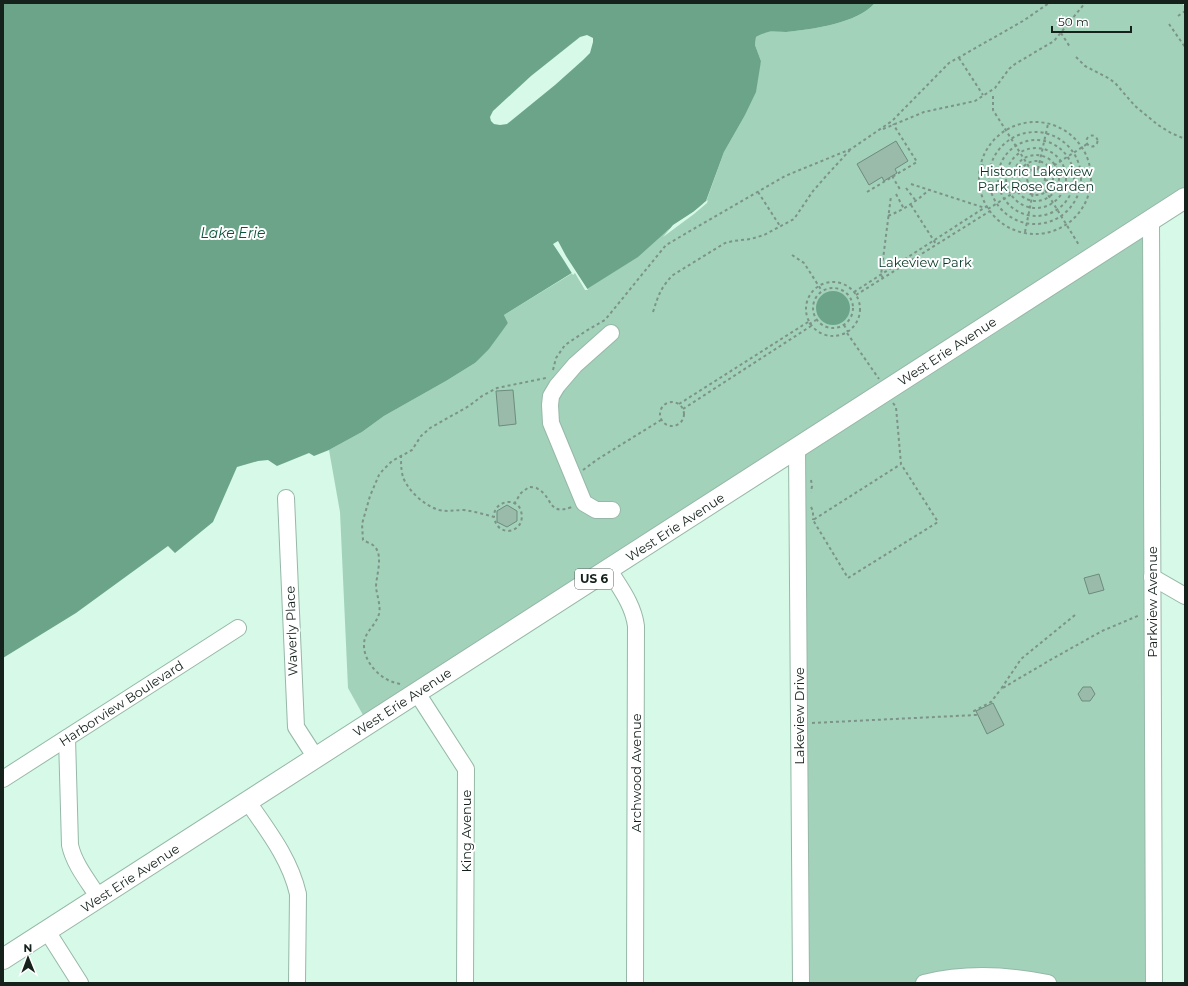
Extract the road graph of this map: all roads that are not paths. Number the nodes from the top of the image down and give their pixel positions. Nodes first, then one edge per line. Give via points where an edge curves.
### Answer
1 (1185, 198) edge
2 (1150, 220) junction
3 (612, 333) dead end
4 (797, 448) junction
5 (286, 498) dead end
6 (612, 510) dead end
7 (609, 570) junction
8 (1152, 578) junction
9 (1185, 596) edge
10 (238, 628) dead end
11 (408, 688) junction
12 (67, 738) junction
13 (316, 758) junction
14 (3, 779) edge
15 (248, 802) junction
16 (99, 898) junction
17 (47, 931) junction
18 (3, 959) edge
19 (80, 983) edge
20 (297, 983) edge
21 (465, 983) edge
22 (635, 983) edge
23 (801, 983) edge
24 (924, 983) edge
25 (1048, 983) edge
26 (1154, 983) edge

1 - 2 main road, West Erie Avenue / US 6
2 - 4 main road, West Erie Avenue / US 6
2 - 8 street, Parkview Avenue
3 - 6 street via 554,382 550,405 551,423 584,503 596,510
4 - 7 main road, West Erie Avenue / US 6
4 - 23 street, Lakeview Drive
5 - 13 street, Waverly Place via 296,727
7 - 11 main road, West Erie Avenue / US 6
7 - 22 street, Archwood Avenue via 632,607 636,626
8 - 9 street
8 - 26 street, Parkview Avenue
10 - 12 street, Harborview Boulevard
11 - 13 main road, West Erie Avenue / US 6
11 - 21 street, King Avenue via 466,769
12 - 14 street, Harborview Boulevard
12 - 16 street via 70,845 72,854
13 - 15 main road, West Erie Avenue / US 6
15 - 16 main road, West Erie Avenue / US 6
15 - 20 street via 282,853 296,883
16 - 17 main road, West Erie Avenue / US 6
17 - 18 main road, West Erie Avenue / US 6
17 - 19 street
24 - 25 street via 980,976

